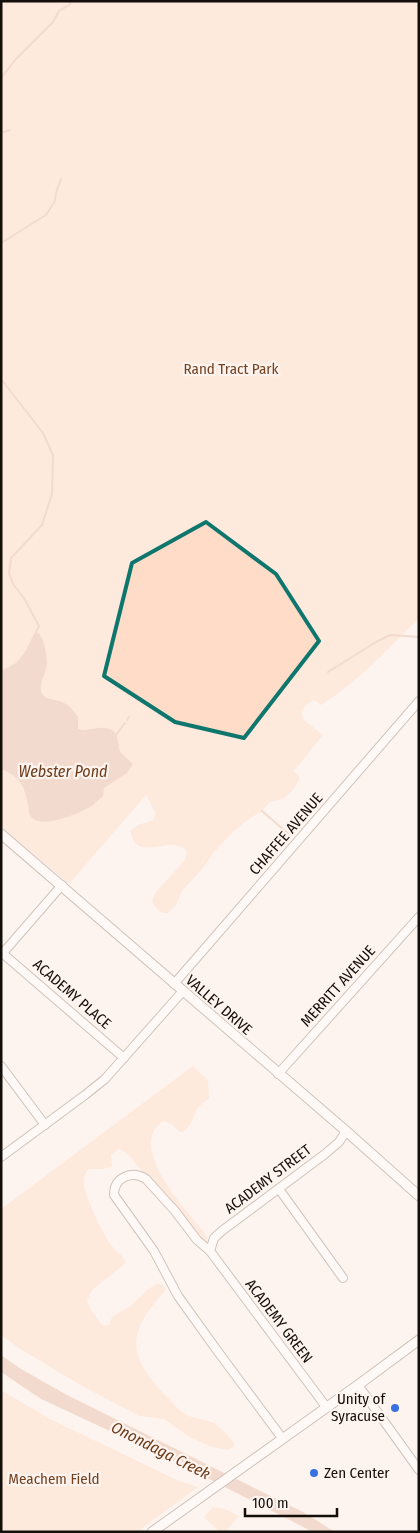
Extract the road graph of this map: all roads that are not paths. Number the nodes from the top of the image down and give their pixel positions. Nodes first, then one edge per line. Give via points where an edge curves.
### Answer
1 (419, 701) edge
2 (1, 834) edge
3 (62, 886) junction
4 (419, 916) edge
5 (2, 953) edge
6 (174, 984) junction
7 (183, 991) junction
8 (124, 1058) junction
9 (1, 1066) edge
10 (278, 1074) junction
11 (45, 1125) junction
12 (346, 1131) junction
13 (1, 1157) edge
14 (279, 1189) junction
15 (419, 1196) edge
16 (210, 1250) junction
17 (344, 1278) dead end
18 (419, 1340) edge
19 (358, 1386) junction
20 (326, 1408) junction
21 (282, 1438) junction
22 (419, 1470) edge
23 (152, 1532) edge

1 - 6 street, CHAFFEE AVENUE
2 - 3 main road, VALLEY DRIVE
3 - 5 street
3 - 6 main road, VALLEY DRIVE
4 - 10 street, MERRITT AVENUE
5 - 8 street, ACADEMY PLACE
6 - 7 main road, VALLEY DRIVE
7 - 8 street
7 - 10 main road, VALLEY DRIVE
8 - 11 street via 105,1079
9 - 11 street
10 - 12 main road, VALLEY DRIVE
11 - 13 street
12 - 14 street, ACADEMY STREET via 339,1142
12 - 15 main road, VALLEY DRIVE
14 - 16 street, ACADEMY STREET via 223,1230 214,1238
14 - 17 street
16 - 20 street, ACADEMY GREEN
16 - 21 street, ACADEMY GREEN via 197,1240 146,1179 131,1174 118,1182 114,1195 154,1251 178,1296
18 - 19 main road
19 - 20 main road
19 - 22 street
20 - 21 main road
21 - 23 main road

